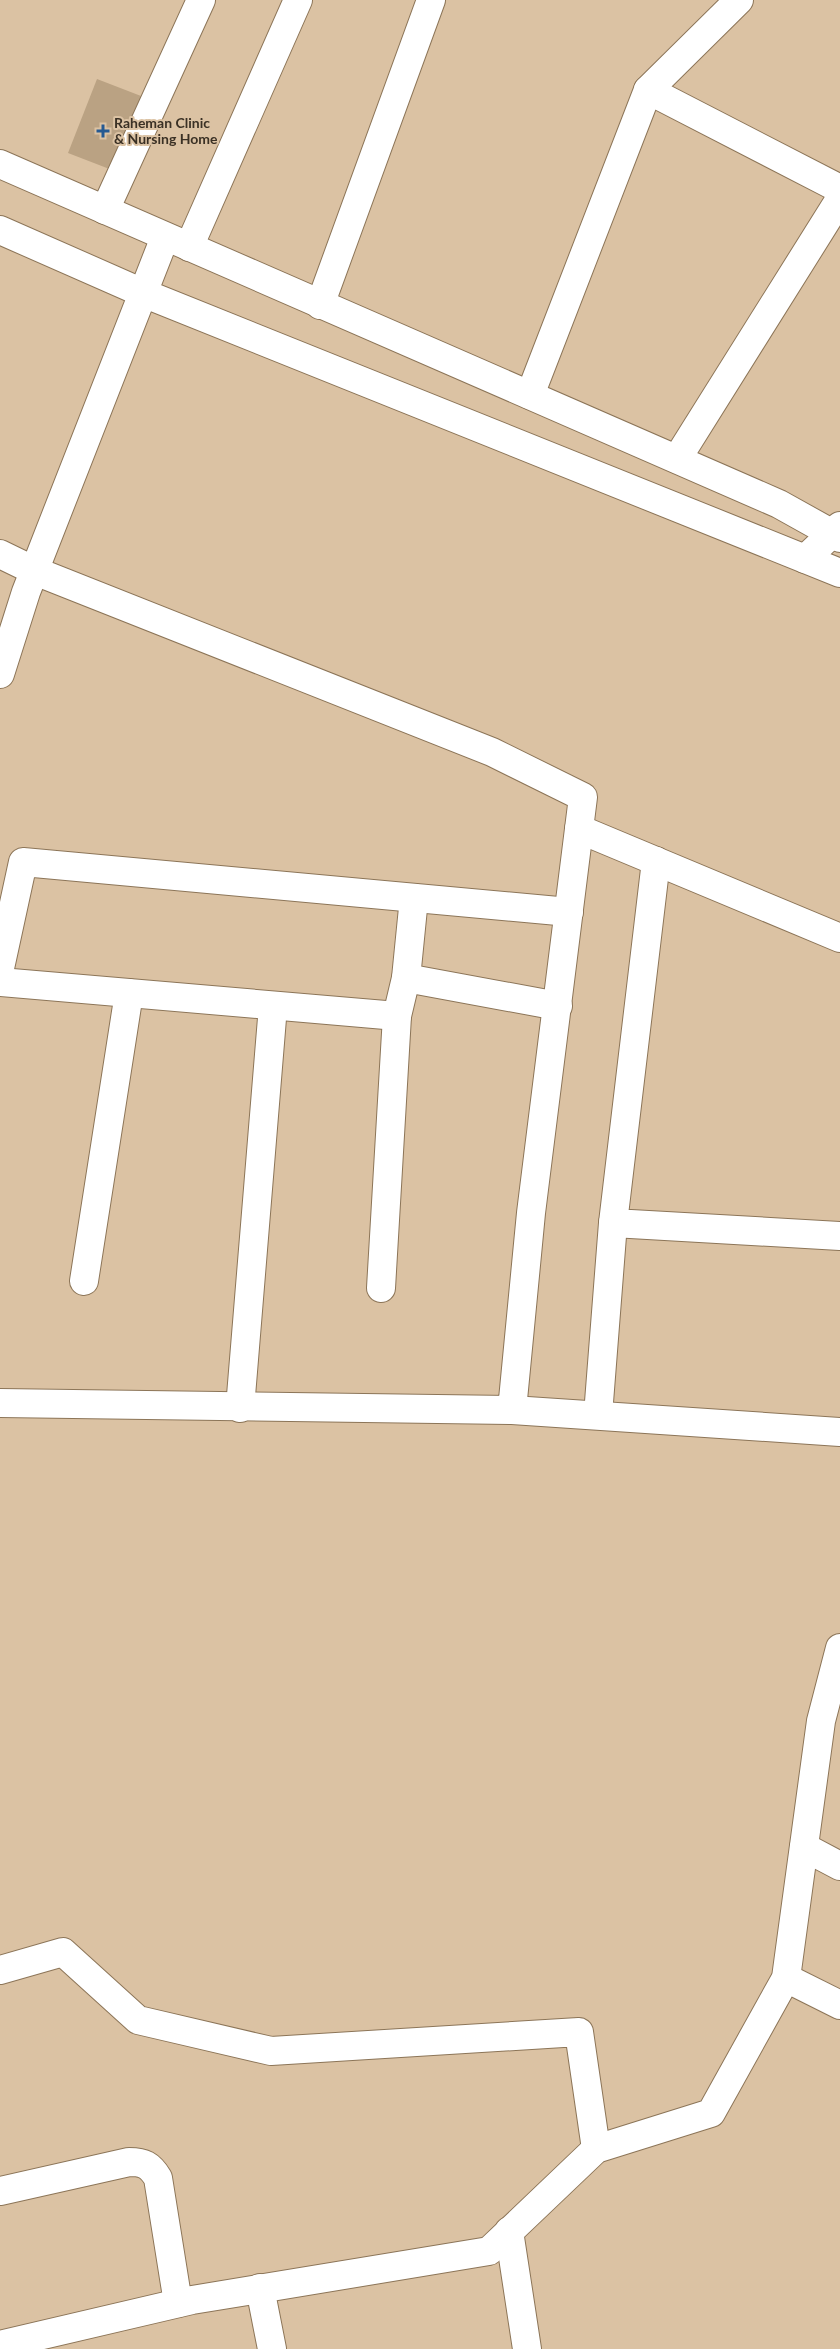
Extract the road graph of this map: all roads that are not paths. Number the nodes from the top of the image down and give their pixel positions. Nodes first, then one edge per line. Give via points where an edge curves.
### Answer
1 (201, 0) edge
2 (298, 0) edge
3 (431, 0) edge
4 (739, 0) edge
5 (648, 90) junction
6 (0, 164) edge
7 (840, 189) edge
8 (840, 199) edge
9 (105, 210) junction
10 (0, 230) edge
11 (177, 242) junction
12 (143, 294) junction
13 (320, 304) junction
14 (530, 395) junction
15 (677, 459) junction
16 (837, 533) edge
17 (0, 554) edge
18 (805, 559) junction
19 (35, 571) junction
20 (840, 573) edge
21 (0, 674) edge
22 (579, 829) junction
23 (656, 861) junction
24 (414, 898) junction
25 (569, 912) junction
26 (840, 938) edge
27 (0, 968) edge
28 (406, 978) junction
29 (0, 982) edge
30 (128, 993) junction
31 (273, 1006) junction
32 (558, 1006) junction
33 (397, 1016) junction
34 (613, 1223) junction
35 (840, 1236) edge
36 (84, 1281) dead end
37 (381, 1288) dead end
38 (0, 1403) edge
39 (240, 1408) junction
40 (512, 1410) junction
41 (598, 1416) junction
42 (840, 1432) edge
43 (840, 1648) edge
44 (835, 1685) edge
45 (804, 1847) junction
46 (840, 1866) edge
47 (0, 1970) edge
48 (786, 1978) junction
49 (840, 2005) edge
50 (596, 2149) junction
51 (0, 2191) edge
52 (509, 2231) junction
53 (260, 2288) junction
54 (178, 2303) junction
55 (0, 2345) edge
56 (272, 2349) edge
57 (527, 2349) edge

1 - 9 street
2 - 11 street
3 - 13 street
4 - 5 street
5 - 7 street
5 - 14 street
6 - 9 street
8 - 15 street
9 - 11 street
10 - 12 street
11 - 12 street
11 - 13 street
12 - 18 street
12 - 19 street
13 - 14 street
14 - 15 street
15 - 16 street
16 - 18 street
17 - 19 street
18 - 20 street
19 - 21 street
19 - 22 street via 492,752 583,797
22 - 23 street
22 - 25 street
23 - 26 street
23 - 34 street
24 - 25 street
24 - 27 street via 24,862
24 - 28 street
25 - 32 street
28 - 32 street
28 - 33 street
29 - 30 street
30 - 31 street
30 - 36 street
31 - 33 street
31 - 39 street
32 - 40 street via 531,1213
33 - 37 street
34 - 35 street
34 - 41 street
38 - 39 street
39 - 40 street
40 - 41 street
41 - 42 street
43 - 44 street
44 - 45 street via 822,1721
45 - 46 street
45 - 48 street
47 - 50 street via 63,1952 138,2020 271,2051 579,2032
48 - 49 street
48 - 50 street via 711,2113
50 - 52 street
51 - 54 street via 129,2162 141,2162 150,2167 158,2178
52 - 53 street via 489,2251
52 - 57 street
53 - 54 street
53 - 56 street
54 - 55 street

